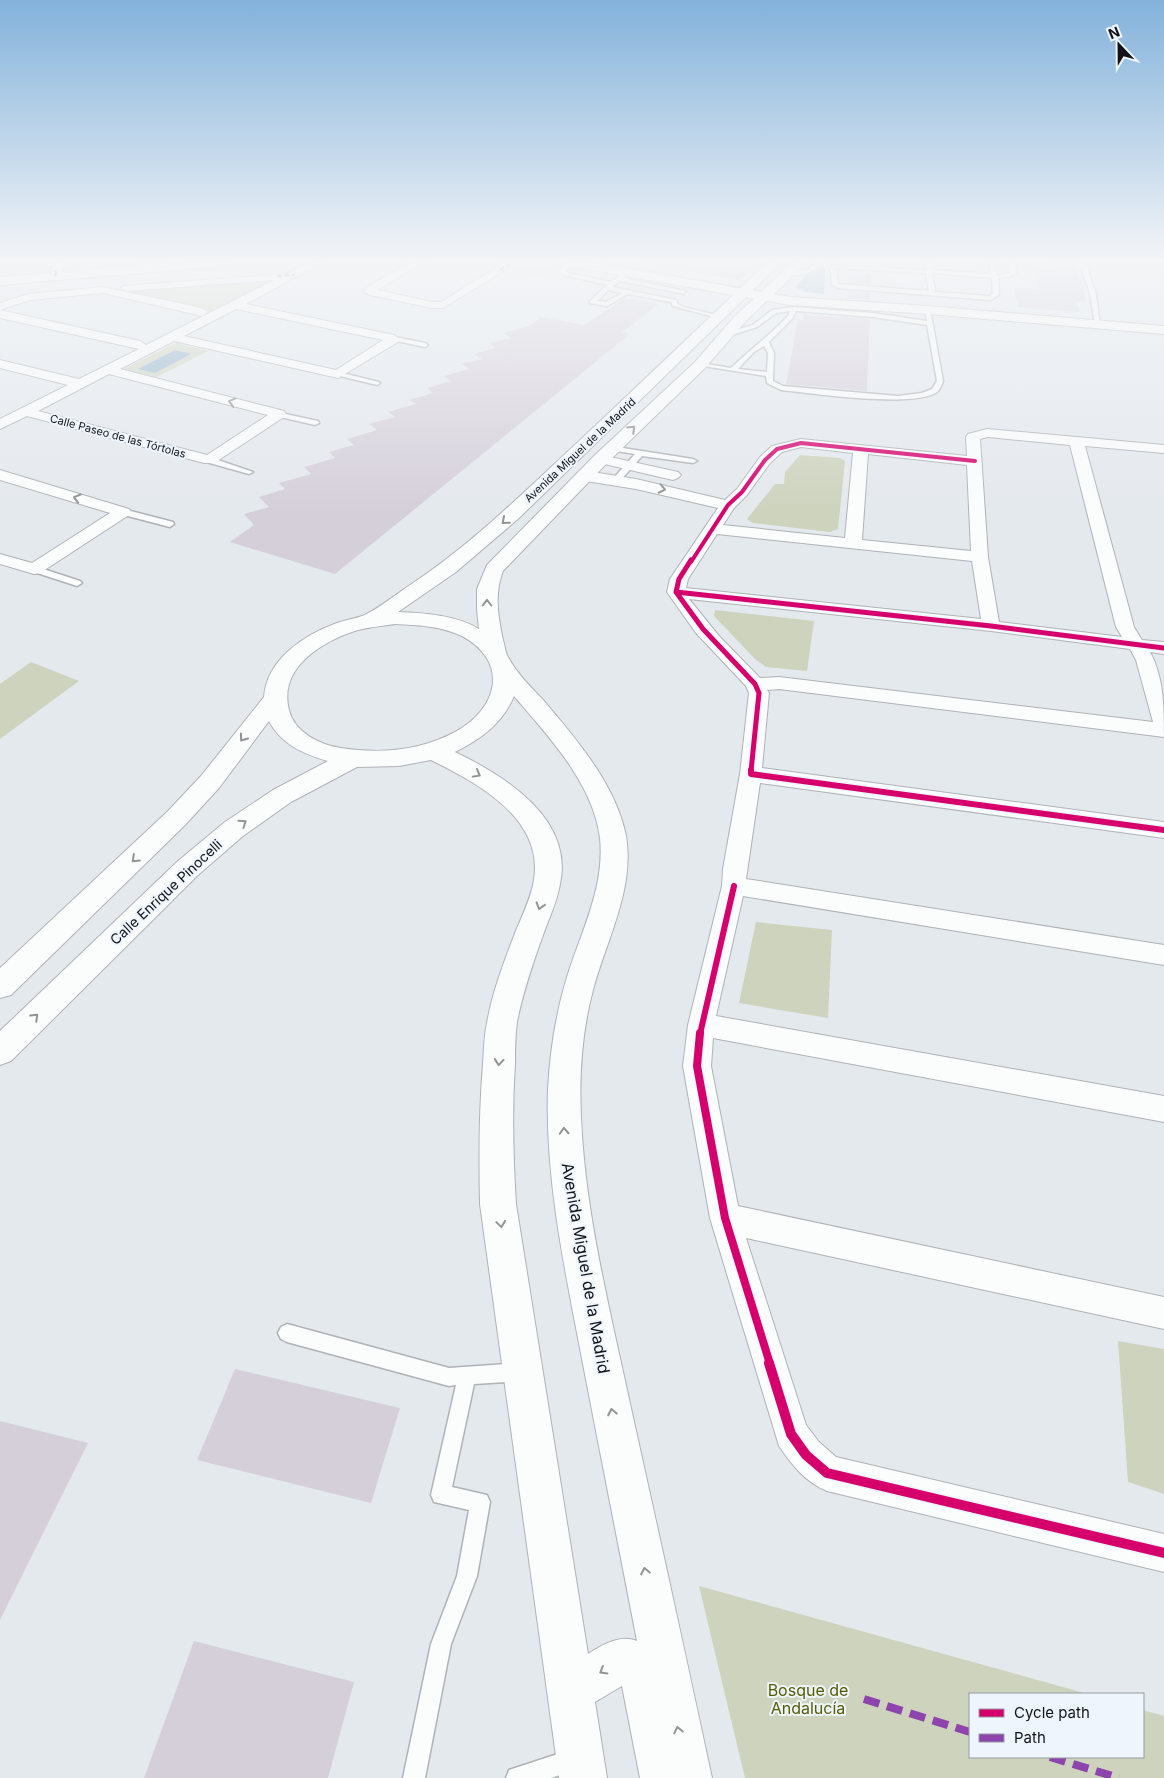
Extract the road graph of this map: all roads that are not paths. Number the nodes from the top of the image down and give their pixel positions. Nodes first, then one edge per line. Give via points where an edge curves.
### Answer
1 (135, 344) edge
2 (159, 344) edge
3 (204, 344) edge
4 (386, 344) edge
5 (689, 344) edge
6 (718, 344) edge
7 (763, 344) edge
8 (767, 344) edge
9 (934, 344) edge
10 (140, 345) dead end
11 (0, 364) edge
12 (700, 365) junction
13 (109, 370) junction
14 (733, 370) junction
15 (338, 374) junction
16 (770, 374) junction
17 (377, 383) dead end
18 (80, 384) junction
19 (28, 412) junction
20 (279, 414) junction
21 (315, 423) dead end
22 (0, 425) edge
23 (1076, 441) junction
24 (861, 449) junction
25 (1164, 449) edge
26 (640, 453) junction
27 (607, 454) junction
28 (209, 460) junction
29 (975, 460) junction
30 (693, 461) dead end
31 (628, 464) junction
32 (249, 472) dead end
33 (0, 475) edge
34 (586, 476) junction
35 (684, 478) dead end
36 (616, 480) junction
37 (722, 487) dead end
38 (742, 492) junction
39 (728, 505) junction
40 (123, 512) junction
41 (170, 524) dead end
42 (714, 529) junction
43 (853, 544) junction
44 (980, 557) junction
45 (0, 558) edge
46 (34, 569) junction
47 (77, 583) dead end
48 (676, 592) junction
49 (370, 621) junction
50 (991, 626) junction
51 (1135, 644) junction
52 (1164, 648) edge
53 (500, 660) junction
54 (755, 684) junction
55 (273, 701) junction
56 (1164, 725) edge
57 (1164, 730) edge
58 (434, 751) junction
59 (352, 759) junction
60 (751, 774) junction
61 (1164, 830) edge
62 (734, 886) junction
63 (1164, 955) edge
64 (0, 986) edge
65 (701, 1024) junction
66 (0, 1051) edge
67 (1164, 1108) edge
68 (725, 1218) junction
69 (1164, 1313) edge
70 (287, 1333) dead end
71 (522, 1372) junction
72 (467, 1375) junction
73 (1164, 1553) edge
74 (569, 1691) junction
75 (581, 1768) edge
76 (414, 1778) edge
77 (517, 1778) edge
78 (664, 1778) edge
79 (688, 1778) edge

1 - 10 street
2 - 13 street
3 - 15 street
4 - 15 street
5 -> 49 main road, Avenida Miguel de la Madrid via 498,526 427,584
6 - 12 main road, Avenida Miguel de la Madrid
7 - 14 lane
8 - 16 lane via 771,353
9 - 16 lane via 940,381 935,390 923,396 883,397 781,388 768,382
11 - 18 street
12 - 14 lane
27 -> 12 main road, Avenida Miguel de la Madrid
13 - 18 street
20 -> 13 street
14 - 16 lane
15 - 17 lane
18 - 19 street
19 - 22 street
19 - 28 street, Calle Paseo de las Tórtolas
20 - 21 lane
20 - 28 street
23 - 25 street
23 - 29 street via 979,434 973,437
23 - 51 street via 1125,627
24 - 29 street
24 - 38 street via 801,443 785,445 765,460
24 - 43 street
26 - 27 lane
26 - 30 lane
26 - 31 lane
27 - 31 street
27 - 34 main road, Avenida Miguel de la Madrid
28 - 32 lane, Calle Paseo de las Tórtolas
29 - 44 street
31 - 35 street
31 - 36 lane
40 -> 33 street
34 - 36 street
53 -> 34 main road, Avenida Miguel de la Madrid via 487,617 489,578 512,550
36 -> 39 street
37 - 38 street
38 - 39 street
39 - 42 street
40 - 41 lane
40 - 46 street
42 - 43 street
42 - 48 street via 679,580
43 - 44 street
44 - 50 street
45 - 46 street
46 - 47 lane
48 - 50 street
48 - 54 street via 714,642
49 - 53 main road via 419,618 443,622 482,639
49 - 55 main road via 336,631 300,651 285,666 276,683
50 - 51 street
51 - 52 street
51 - 56 street via 1146,660
53 - 58 main road via 506,683 496,709 466,736
79 -> 53 main road, Avenida Miguel de la Madrid via 568,1186 564,1076 569,1032 611,888 614,843 608,818 582,768
54 - 57 street via 779,683
54 - 60 street via 759,693
55 - 59 main road via 280,721 295,738 320,752
55 -> 64 main road via 201,792 162,833
58 - 59 main road via 393,760
58 -> 71 main road via 492,782 523,808 539,832 548,854 548,878 502,1023 498,1082 498,1204
66 -> 59 main road, Calle Enrique Pinocelli via 188,868 234,829 282,796
60 - 61 street
60 - 62 street
62 - 63 street
62 - 65 street
65 - 67 street
65 - 68 street via 697,1066
68 - 69 street
68 - 73 street via 791,1434 806,1455 828,1474
70 - 72 lane via 449,1377
71 - 72 lane
71 - 74 main road
72 - 76 lane via 441,1495 480,1502 467,1576 441,1644
74 - 75 main road
78 -> 74 main road via 646,1683 632,1662 618,1662
75 - 77 lane

